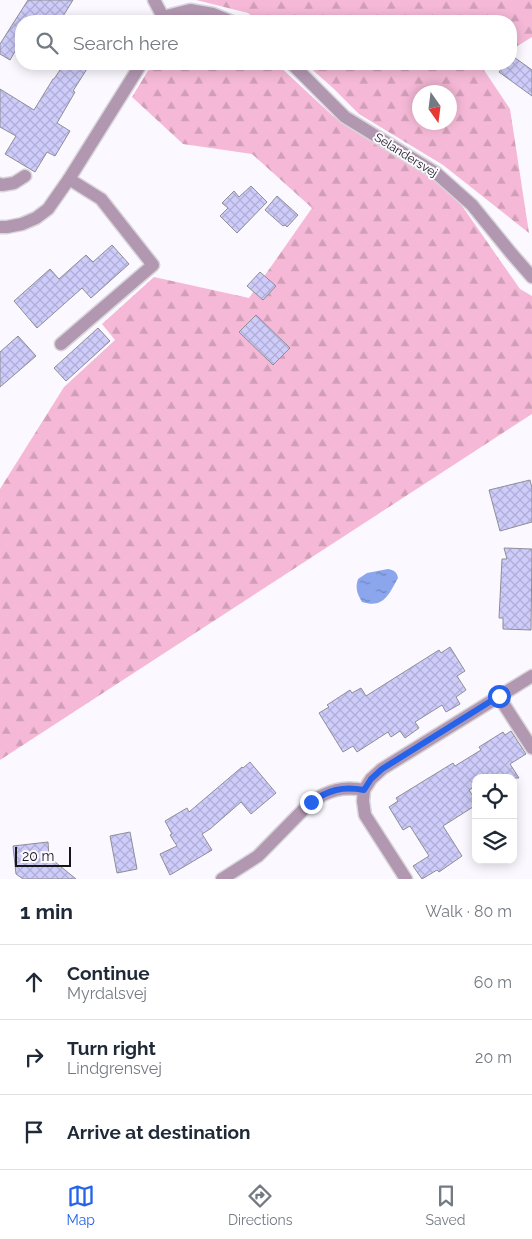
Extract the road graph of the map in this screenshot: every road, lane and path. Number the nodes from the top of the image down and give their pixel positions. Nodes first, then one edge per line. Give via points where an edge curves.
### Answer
1 (154, 0) edge
2 (161, 15) edge
3 (175, 15) edge
4 (215, 15) edge
5 (137, 70) edge
6 (298, 70) edge
7 (24, 176) dead end
8 (68, 180) junction
9 (0, 184) edge
10 (0, 227) edge
11 (532, 277) edge
12 (61, 344) dead end
13 (532, 676) edge
14 (499, 696) junction
15 (532, 748) edge
16 (364, 790) junction
17 (222, 879) edge
18 (406, 879) edge

1 - 2 street
3 - 4 street via 190,10
5 - 8 street
6 - 11 street, Selandersvej via 345,117 436,173 454,188
7 - 9 street via 14,183
8 - 10 street via 48,209 36,218
8 - 12 street via 101,199 153,265
13 - 14 street
14 - 15 street
14 - 16 street via 382,769
16 - 17 street via 341,788 321,795 258,856
16 - 18 street via 365,815

